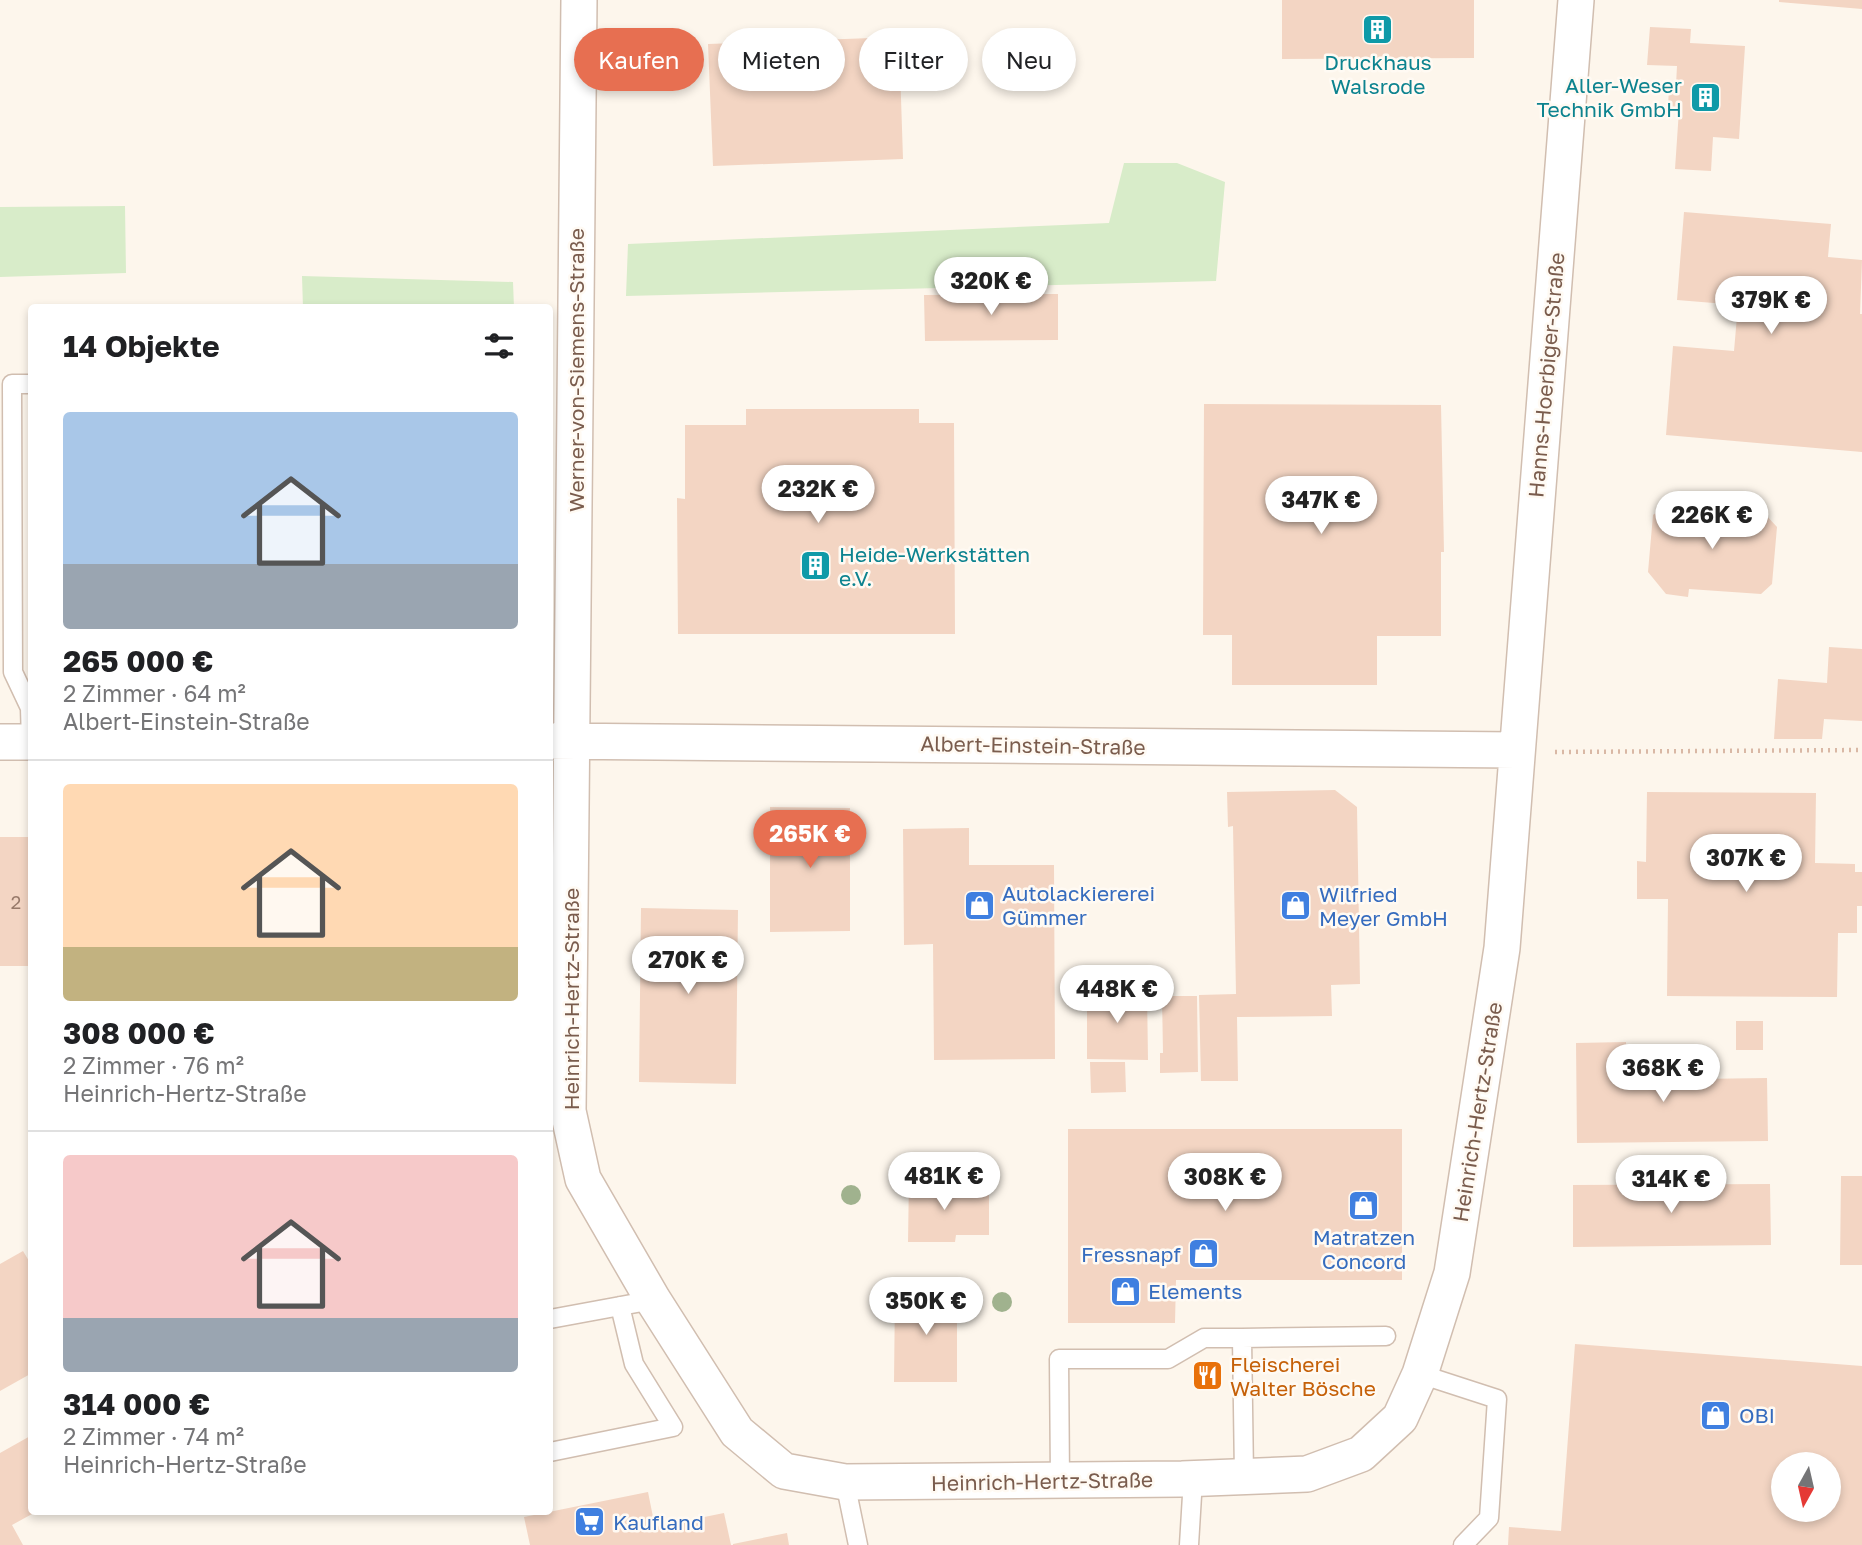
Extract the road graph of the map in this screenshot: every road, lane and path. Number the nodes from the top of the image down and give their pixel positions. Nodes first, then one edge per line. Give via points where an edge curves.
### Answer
1 (579, 0) edge
2 (1576, 0) edge
3 (28, 384) edge
4 (28, 711) edge
5 (28, 721) edge
6 (561, 741) edge
7 (0, 742) edge
8 (1516, 750) junction
9 (1862, 750) edge
10 (636, 1303) junction
11 (553, 1318) edge
12 (1386, 1336) dead end
13 (1242, 1338) junction
14 (1420, 1374) junction
15 (553, 1451) edge
16 (1244, 1476) junction
17 (1193, 1479) junction
18 (1060, 1480) junction
19 (845, 1482) junction
20 (858, 1545) edge
21 (1189, 1545) edge
22 (1463, 1545) edge

1 - 6 street, Werner-von-Siemens-Straße
2 - 8 street, Hanns-Hoerbiger-Straße
3 - 4 lane via 12,384 13,672
5 - 7 street
6 - 8 street, Albert-Einstein-Straße
6 - 10 street, Heinrich-Hertz-Straße via 568,1111 583,1179
8 - 9 path
8 - 14 street, Heinrich-Hertz-Straße via 1502,947 1452,1273
10 - 11 lane
10 - 15 lane via 634,1364 673,1427
10 - 19 street, Heinrich-Hertz-Straße via 737,1432 784,1471
12 - 13 lane
13 - 16 lane
13 - 18 lane via 1204,1338 1168,1359 1059,1359
14 - 16 street, Heinrich-Hertz-Straße via 1400,1418 1361,1454 1307,1474
14 - 22 lane via 1497,1399 1489,1518
16 - 17 street, Heinrich-Hertz-Straße
17 - 18 street, Heinrich-Hertz-Straße
17 - 21 lane
18 - 19 street, Heinrich-Hertz-Straße
19 - 20 lane

